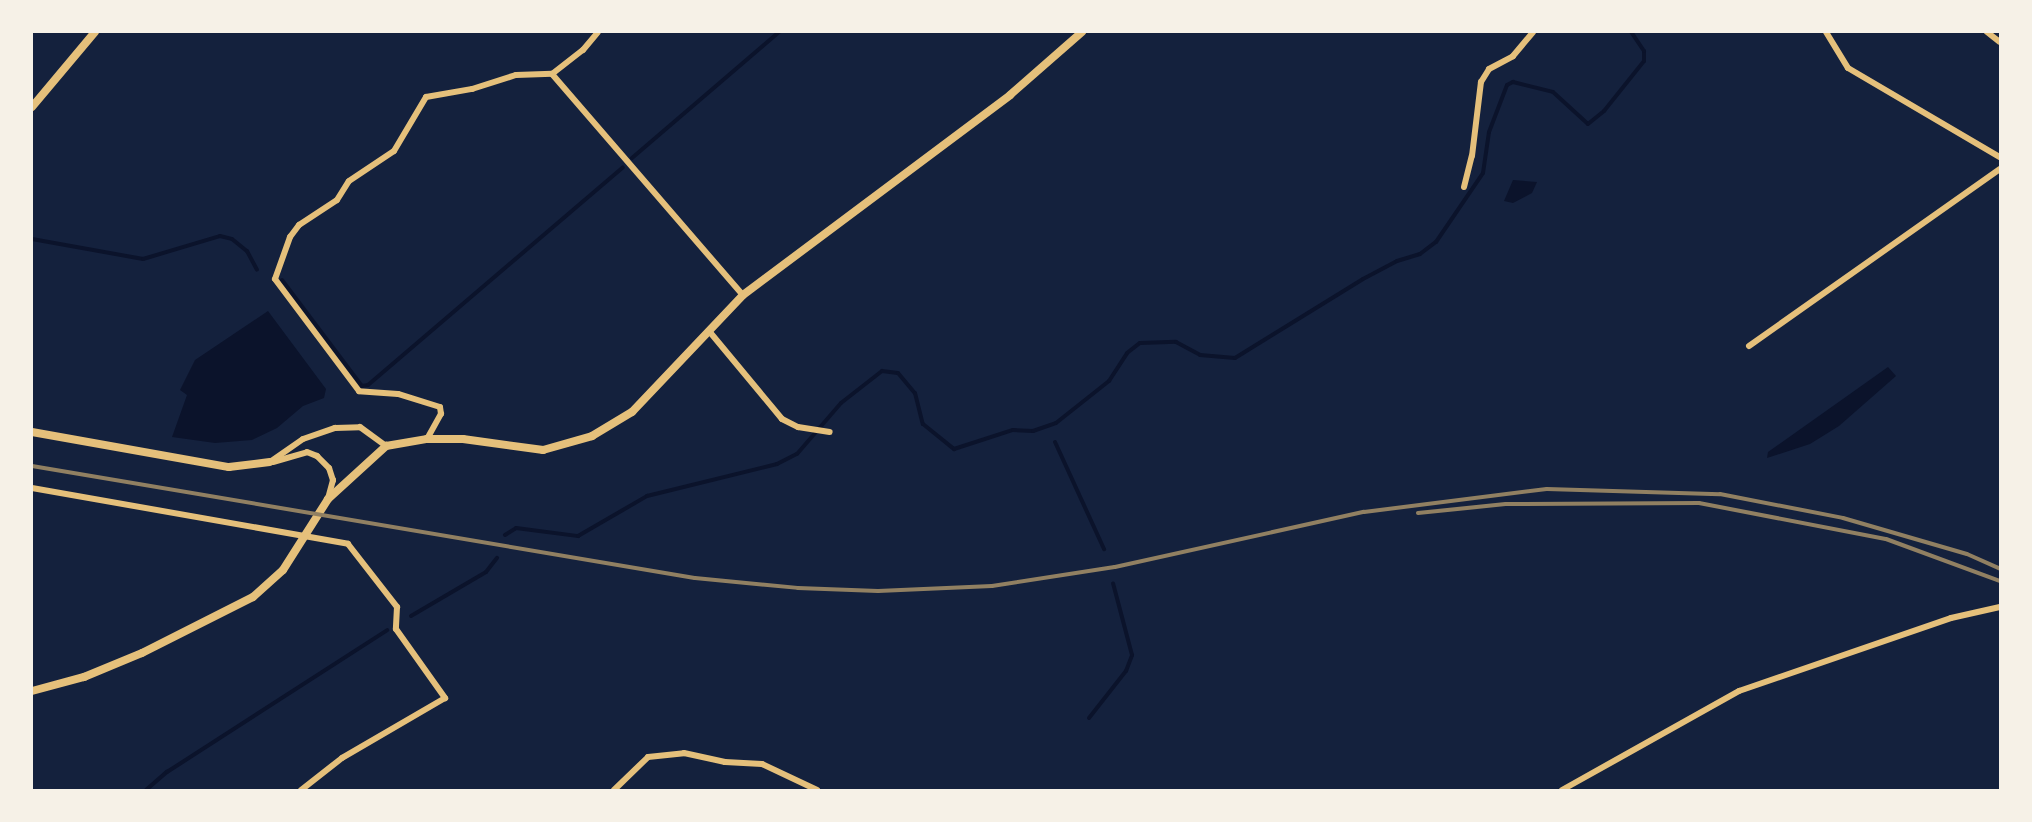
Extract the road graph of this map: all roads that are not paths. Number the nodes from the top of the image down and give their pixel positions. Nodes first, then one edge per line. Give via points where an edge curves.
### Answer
1 (95, 32) edge
2 (598, 32) edge
3 (1082, 32) edge
4 (1533, 32) edge
5 (1826, 32) edge
6 (1987, 32) edge
7 (2001, 42) edge
8 (552, 74) junction
9 (32, 107) edge
10 (2001, 157) edge
11 (2001, 169) edge
12 (1464, 187) dead end
13 (743, 295) junction
14 (709, 331) junction
15 (1749, 346) dead end
16 (32, 432) edge
17 (830, 432) dead end
18 (428, 439) junction
19 (386, 446) junction
20 (270, 462) junction
21 (32, 488) edge
22 (328, 499) junction
23 (307, 537) junction
24 (2001, 607) edge
25 (32, 691) edge
26 (301, 790) edge
27 (614, 790) edge
28 (817, 790) edge
29 (1562, 790) edge

1 - 9 street
2 - 8 street via 584,50
3 - 13 street via 1010,95
4 - 12 street via 1512,56 1489,69 1481,82
5 - 10 street via 1848,68
6 - 7 street
8 - 13 street
8 - 18 street via 516,75 472,89 426,97 394,151 349,181 337,200 293,231 276,275 358,391 398,394 440,408 441,414
11 - 15 street
13 - 14 street
14 - 17 street via 782,418 798,427
14 - 18 street via 632,412 574,444 543,450
16 - 20 street via 229,467
18 - 19 street
19 - 20 street via 360,427 335,428 303,439
19 - 22 street
20 - 22 street via 307,452 317,456 329,468 333,480
21 - 23 street
22 - 23 street
23 - 25 street via 283,570 254,597 206,624 84,677
23 - 26 street via 348,544 396,607 396,629 445,698 342,758
24 - 29 street via 1951,618 1739,691
27 - 28 street via 648,758 684,753 725,762 762,764

